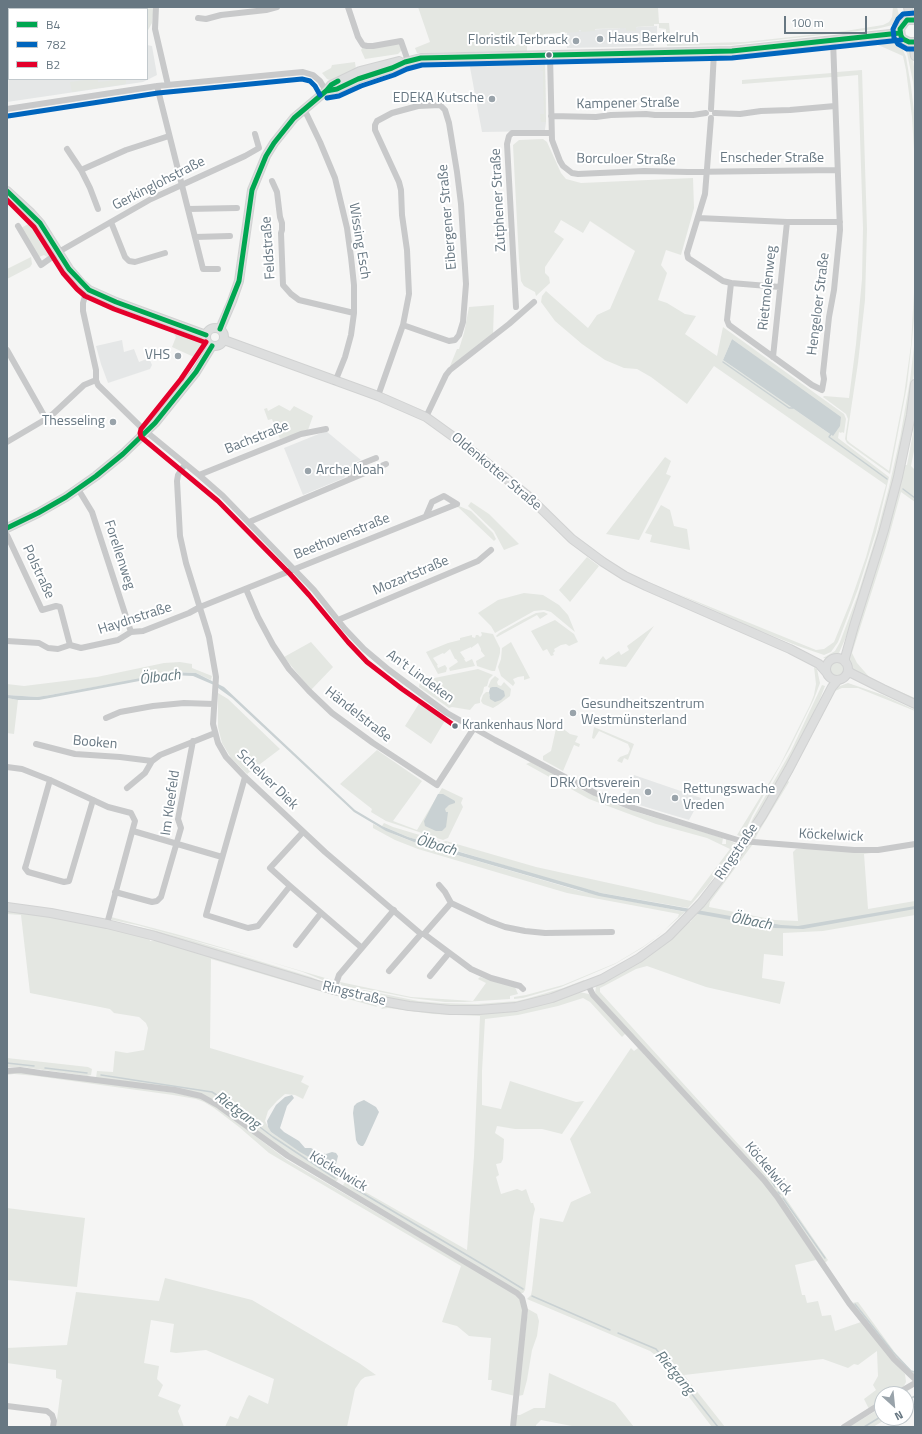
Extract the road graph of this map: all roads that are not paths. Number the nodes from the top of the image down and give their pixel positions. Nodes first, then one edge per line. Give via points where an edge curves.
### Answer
1 (156, 7) edge
2 (277, 7) edge
3 (348, 7) edge
4 (908, 7) edge
5 (198, 18) dead end
6 (913, 20) edge
7 (900, 33) junction
8 (833, 40) junction
9 (914, 42) edge
10 (714, 52) junction
11 (550, 55) junction
12 (915, 56) edge
13 (407, 61) junction
14 (168, 85) junction
15 (157, 86) junction
16 (326, 91) junction
17 (835, 106) junction
18 (7, 109) edge
19 (303, 110) junction
20 (711, 113) junction
21 (551, 116) junction
22 (552, 133) junction
23 (256, 134) dead end
24 (169, 136) junction
25 (67, 149) dead end
26 (81, 170) junction
27 (837, 170) junction
28 (707, 171) junction
29 (272, 181) dead end
30 (182, 184) junction
31 (7, 191) edge
32 (237, 208) dead end
33 (840, 208) joint
34 (98, 209) dead end
35 (188, 209) junction
36 (698, 218) junction
37 (111, 222) junction
38 (787, 222) junction
39 (840, 222) junction
40 (18, 226) dead end
41 (230, 236) dead end
42 (195, 237) junction
43 (59, 253) junction
44 (165, 253) dead end
45 (218, 269) dead end
46 (731, 283) junction
47 (780, 286) junction
48 (89, 290) junction
49 (534, 302) dead end
50 (516, 307) dead end
51 (354, 313) junction
52 (404, 325) junction
53 (220, 329) junction
54 (206, 335) junction
55 (224, 340) junction
56 (212, 346) junction
57 (7, 350) edge
58 (773, 356) junction
59 (96, 380) junction
60 (335, 382) junction
61 (915, 384) edge
62 (378, 396) junction
63 (426, 417) junction
64 (46, 419) junction
65 (326, 429) dead end
66 (146, 433) junction
67 (7, 442) edge
68 (376, 458) dead end
69 (185, 464) junction
70 (386, 464) dead end
71 (199, 475) junction
72 (350, 479) junction
73 (78, 489) junction
74 (426, 516) junction
75 (249, 522) junction
76 (7, 528) edge
77 (7, 535) edge
78 (491, 550) dead end
79 (295, 569) junction
80 (246, 589) junction
81 (200, 607) junction
82 (859, 611) junction
83 (338, 620) junction
84 (131, 632) junction
85 (7, 640) edge
86 (70, 645) junction
87 (790, 649) junction
88 (833, 660) junction
89 (844, 672) junction
90 (827, 674) junction
91 (214, 704) junction
92 (915, 704) edge
93 (816, 716) junction
94 (106, 718) dead end
95 (474, 728) junction
96 (215, 733) junction
97 (193, 741) junction
98 (36, 744) dead end
99 (152, 761) junction
100 (7, 767) edge
101 (245, 777) junction
102 (50, 780) junction
103 (127, 788) dead end
104 (93, 800) junction
105 (133, 831) junction
106 (303, 832) junction
107 (746, 842) junction
108 (177, 844) junction
109 (915, 844) edge
110 (222, 858) junction
111 (439, 885) dead end
112 (290, 886) junction
113 (115, 892) junction
114 (451, 903) junction
115 (7, 908) edge
116 (394, 910) junction
117 (321, 913) junction
118 (107, 924) junction
119 (612, 932) dead end
120 (423, 934) junction
121 (296, 945) dead end
122 (362, 948) junction
123 (449, 953) junction
124 (389, 971) dead end
125 (430, 976) dead end
126 (588, 985) junction
127 (523, 989) dead end
128 (334, 990) junction
129 (7, 1071) edge
130 (915, 1379) edge
131 (7, 1406) edge
132 (874, 1408) edge
133 (53, 1427) edge
134 (513, 1427) edge
135 (844, 1427) edge

1 - 14 street via 155,29
2 - 5 street via 206,19
3 - 13 street via 363,45 373,46 400,41
4 - 6 street
6 - 7 street via 907,20 901,26
7 - 8 street
7 - 9 street via 903,39
8 - 10 street
8 - 17 street, Enscheder Straße
9 - 12 street
10 - 11 street
10 - 20 street
11 - 13 street via 442,57
11 - 21 street, Borculoer Straße
13 - 16 street via 396,61 360,71 331,84
14 - 15 street
14 - 16 street via 303,72 313,75
15 - 18 street
15 - 24 street
16 - 19 street
17 - 20 street via 761,110 740,114
17 - 27 street, Enscheder Straße
19 - 51 street, Wissing Esch via 320,142 342,203 351,257
19 - 53 street via 274,142 252,190 238,281
20 - 21 street, Kampener Straße
20 - 28 street
21 - 22 street, Borculoer Straße
22 - 28 street, Borculoer Straße via 553,145 560,161 572,173
22 - 50 street, Zutphener Straße via 512,134 507,144
23 - 30 street, Gerkinglohstraße via 259,148
24 - 26 street via 126,150
24 - 30 street
25 - 26 street
26 - 34 street
27 - 28 street, Enscheder Straße
27 - 33 street, Enscheder Straße
28 - 36 street via 705,194
29 - 51 street, Feldstraße via 277,192 282,223 283,285 299,300
30 - 35 street
30 - 37 street, Gerkinglohstraße
31 - 43 street via 32,213
32 - 35 street
33 - 39 street, Hengeloer Straße
35 - 42 street
36 - 38 street
36 - 46 street via 687,253 688,258 723,281
37 - 43 street, Gerkinglohstraße
37 - 44 street via 125,257 130,261 135,262
38 - 39 street
38 - 47 street, Rietmolenweg
39 - 58 street, Hengeloer Straße via 822,390
40 - 43 street, Gerkinglohstraße via 41,265
41 - 42 street
42 - 45 street via 203,269
43 - 48 street via 76,278
46 - 47 street
46 - 58 street via 727,320 729,325
47 - 58 street, Rietmolenweg
48 - 54 street via 109,300
48 - 59 street via 83,303
49 - 63 street via 450,370
51 - 60 street, Wissing Esch via 345,357
52 - 52 street, Eibergener Straße via 409,294 401,190 375,130 375,124 392,113 418,106 440,105 445,110 449,123 461,204 466,284 463,322 455,340
52 - 62 street
53 - 54 street via 212,329
53 - 55 street via 224,334
54 - 56 street
55 - 56 street via 218,346
55 - 60 street, Oldenkotter Straße
56 - 66 street via 187,383
57 - 64 street
59 - 64 street via 84,385
59 - 66 street, An't Lindeken
60 - 62 street, Oldenkotter Straße
61 - 82 street, Ringstraße via 898,477
62 - 63 street, Oldenkotter Straße
63 - 87 street, Oldenkotter Straße via 528,496 572,539 603,562 646,586
64 - 67 street
65 - 71 street, Bachstraße via 301,434
66 - 69 street, An't Lindeken
66 - 73 street
68 - 72 street via 356,466
69 - 71 street, An't Lindeken
69 - 81 street, Schelver Diek via 177,481 180,536
70 - 72 street
71 - 75 street, An't Lindeken
72 - 75 street
73 - 76 street
73 - 84 street, Forellenweg via 92,512
74 - 74 street, Beethovenstraße via 432,502 444,496 457,504
74 - 79 street, Beethovenstraße
75 - 79 street, An't Lindeken
77 - 86 street, Polstraße via 42,610 60,607
78 - 83 street, Mozartstraße via 478,561
79 - 80 street, Beethovenstraße
79 - 83 street, An't Lindeken
80 - 81 street, Beethovenstraße
80 - 95 street, Händelstraße via 273,646 309,691 332,713 437,785
81 - 84 street, Haydnstraße via 143,631
81 - 91 street, Schelver Diek via 209,637 216,680
82 - 88 street, Ringstraße via 840,655
82 - 89 street, Ringstraße via 848,647
83 - 95 street, An't Lindeken via 364,649 389,670
84 - 86 street, Haydnstraße via 118,640 81,648
85 - 86 street, Haydnstraße via 39,643 48,648 58,649
87 - 88 street
87 - 90 street via 819,664
88 - 89 street
88 - 90 street, Ringstraße via 826,666
89 - 90 street via 833,680
89 - 92 street
89 - 93 street, Ringstraße via 832,687
90 - 93 street, Ringstraße via 827,685
91 - 94 street via 171,703 120,712
91 - 96 street, Schelver Diek
93 - 107 street, Ringstraße via 789,769
95 - 107 street, An't Lindeken via 604,797
96 - 97 street
96 - 101 street, Schelver Diek via 226,757
97 - 99 street
97 - 108 street, Im Kleefeld via 178,819 181,828
98 - 99 street, Booken via 75,754
99 - 103 street via 145,773
100 - 102 street via 22,769
101 - 106 street, Schelver Diek
101 - 110 street
102 - 104 street
102 - 104 street via 25,868 28,872 64,882 69,881
104 - 105 street via 131,813 135,821
105 - 108 street
105 - 113 street
106 - 112 street via 270,868
106 - 116 street, Schelver Diek
107 - 109 street, Köckelwick via 854,850 878,850
107 - 126 street, Ringstraße via 686,920 656,947
108 - 110 street
108 - 113 street, Im Kleefeld via 161,897 157,901 152,902
110 - 112 street via 206,915 248,928 258,926
111 - 114 street
112 - 117 street
113 - 118 street
114 - 119 street via 497,925 525,932
114 - 120 street
115 - 118 street, Ringstraße
116 - 120 street, Schelver Diek
116 - 122 street
117 - 121 street
117 - 122 street
118 - 128 street, Ringstraße via 197,948
120 - 123 street, Schelver Diek
120 - 124 street
122 - 128 street via 339,975
123 - 125 street
123 - 127 street, Schelver Diek via 471,969
126 - 128 street, Ringstraße via 535,1003 463,1011 409,1006
126 - 130 street, Köckelwick via 593,995 764,1180 849,1303
129 - 134 street, Köckelwick via 20,1070 175,1090 200,1096 219,1106 301,1164 517,1293 522,1298 525,1310
131 - 133 street via 47,1411 52,1415
132 - 135 street

